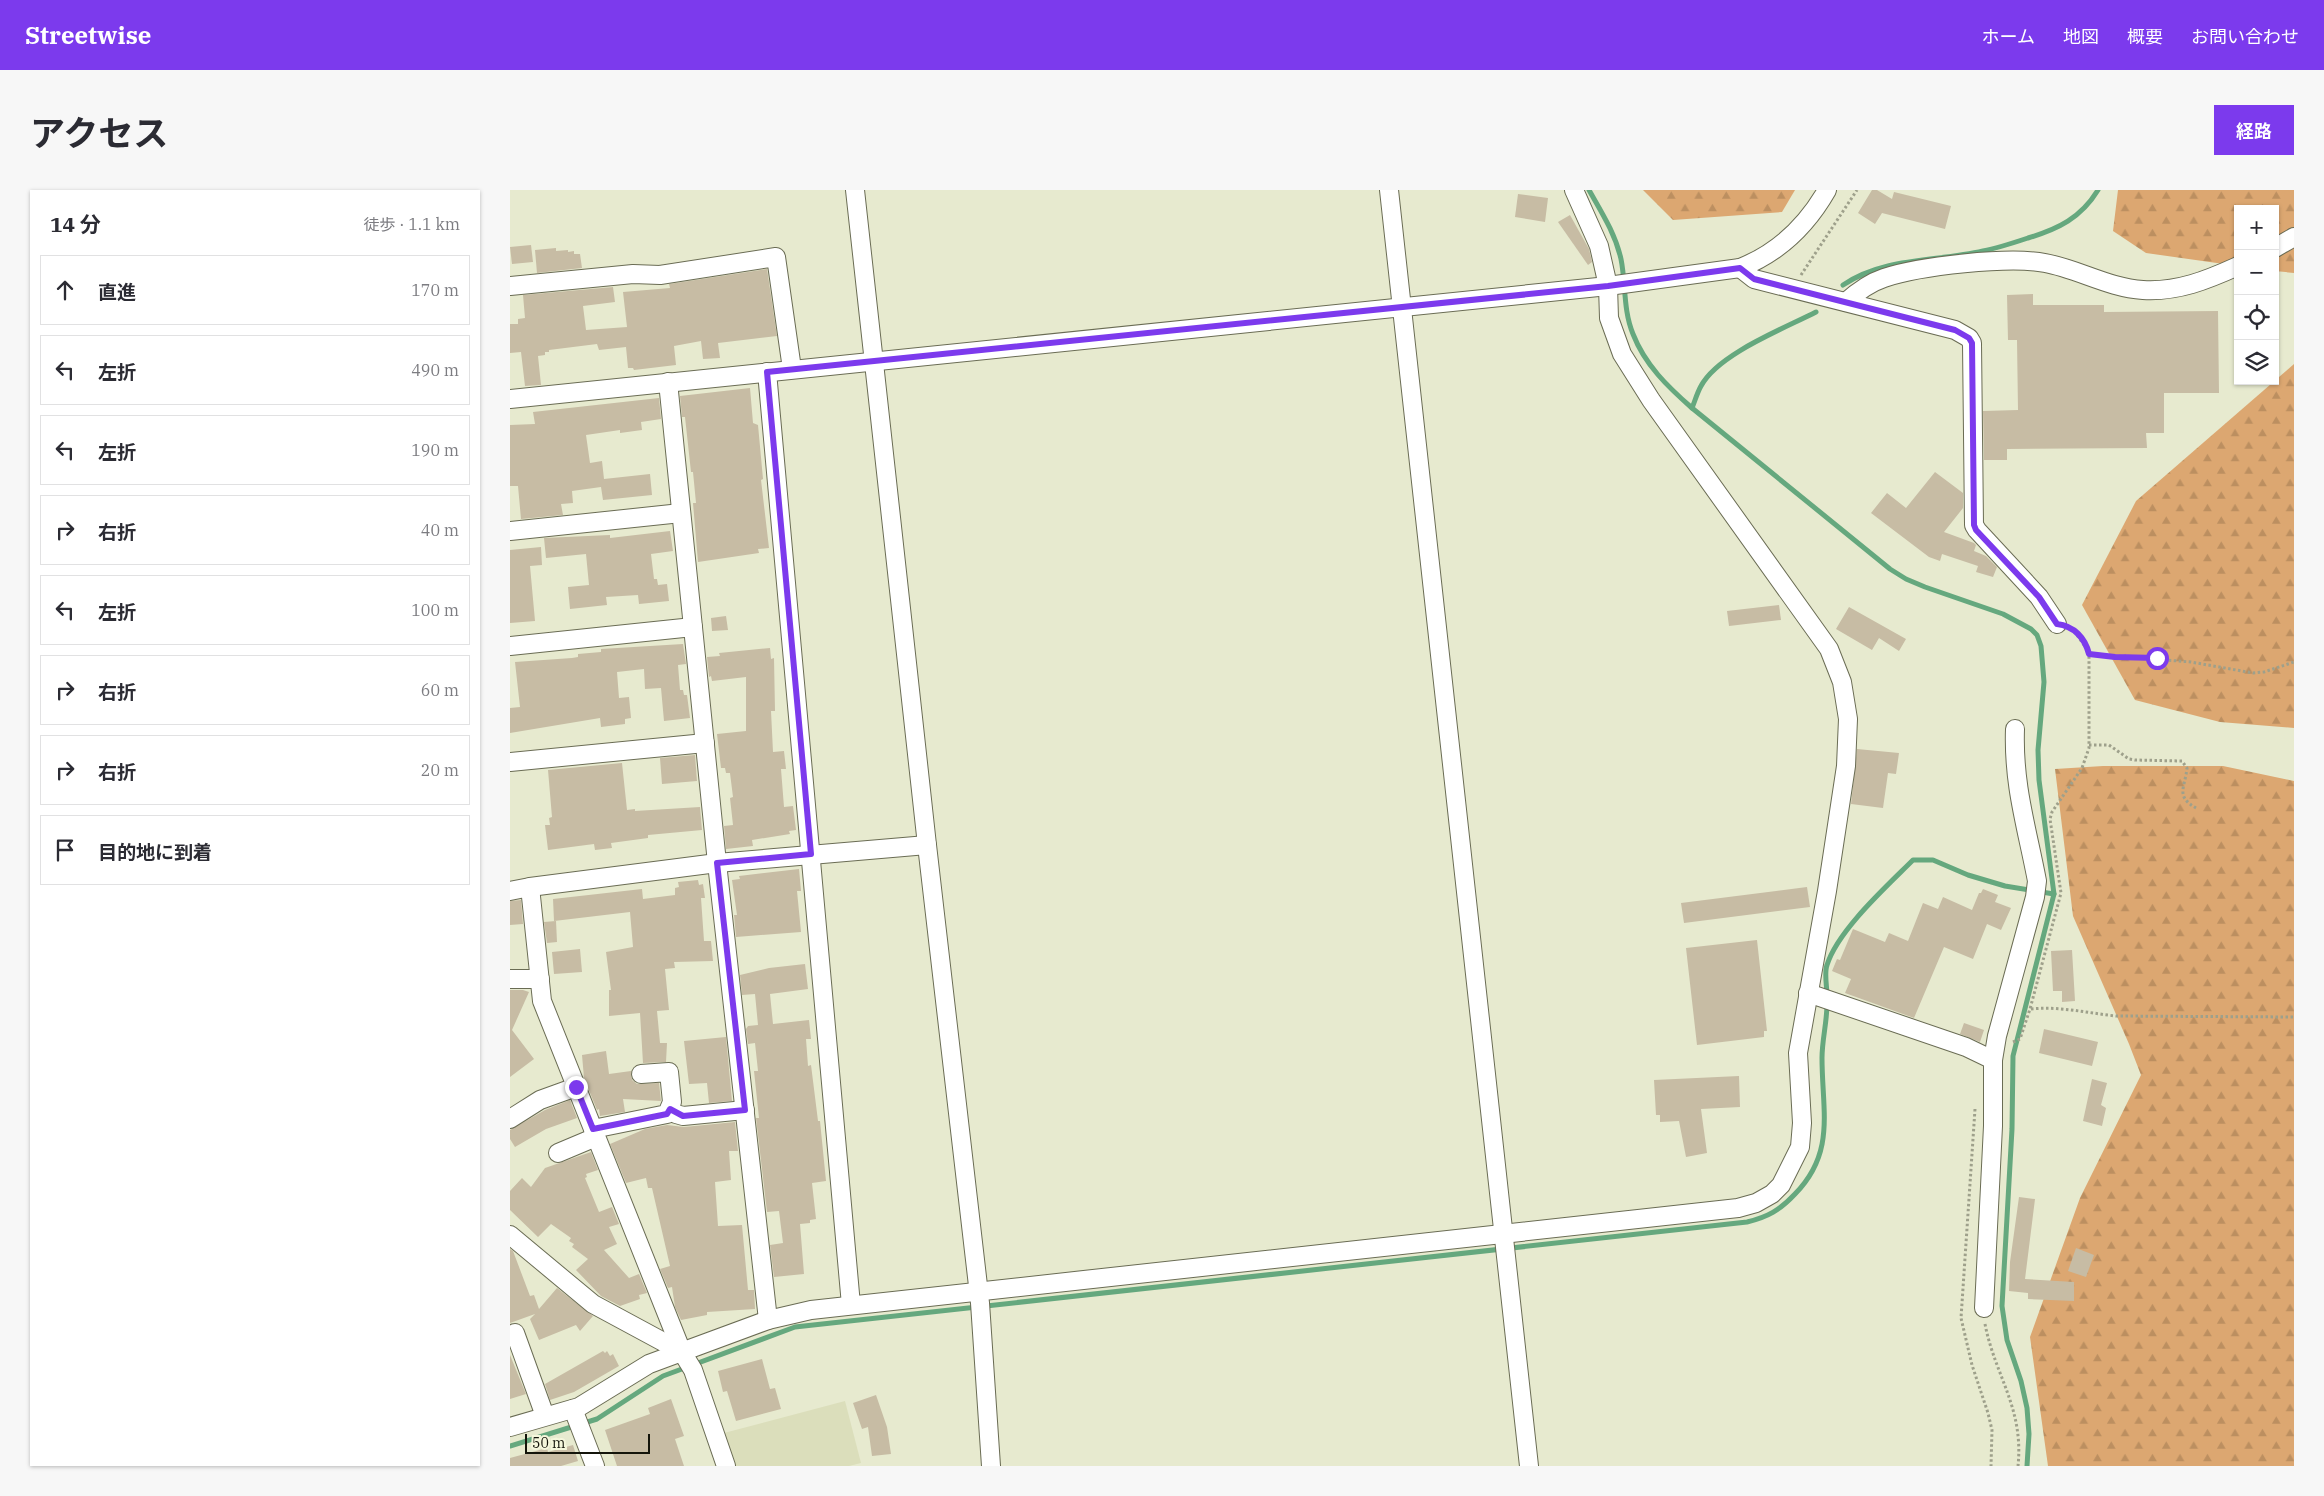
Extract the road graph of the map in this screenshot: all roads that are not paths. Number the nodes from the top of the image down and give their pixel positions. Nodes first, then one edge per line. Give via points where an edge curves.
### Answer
1 (855, 190) edge
2 (1389, 190) edge
3 (1574, 190) edge
4 (1827, 190) edge
5 (2294, 237) edge
6 (2279, 246) edge
7 (1740, 268) junction
8 (2234, 268) edge
9 (1619, 284) junction
10 (510, 286) edge
11 (1846, 302) junction
12 (1402, 307) junction
13 (874, 361) junction
14 (792, 369) junction
15 (767, 372) junction
16 (668, 382) junction
17 (510, 399) edge
18 (681, 513) junction
19 (510, 532) edge
20 (2057, 624) road end
21 (693, 627) junction
22 (510, 646) edge
23 (2015, 729) dead end
24 (705, 743) junction
25 (510, 762) edge
26 (927, 845) junction
27 (811, 854) junction
28 (717, 863) junction
29 (530, 887) junction
30 (510, 892) edge
31 (510, 979) edge
32 (540, 979) junction
33 (1808, 993) junction
34 (1993, 1060) junction
35 (641, 1074) dead end
36 (576, 1087) junction
37 (670, 1109) junction
38 (745, 1110) junction
39 (510, 1119) edge
40 (595, 1133) junction
41 (558, 1153) dead end
42 (510, 1235) edge
43 (1505, 1238) junction
44 (980, 1303) junction
45 (851, 1305) junction
46 (1984, 1308) road end
47 (768, 1320) junction
48 (515, 1333) dead end
49 (682, 1352) junction
50 (573, 1409) junction
51 (545, 1416) junction
52 (510, 1427) edge
53 (595, 1466) edge
54 (726, 1466) edge
55 (991, 1466) edge
56 (1529, 1466) edge

1 - 13 street
2 - 12 street
3 - 9 street
4 - 7 street via 1815,211 1785,242 1756,262
5 - 6 street
7 - 9 street
7 - 11 street via 1754,279
8 - 11 street via 2199,283 2142,290 2110,284 2046,263 2014,260 1895,275 1856,293
9 - 12 street
9 - 33 street via 1609,318 1622,354 1651,400 1829,648 1842,682 1848,719 1846,766
10 - 14 street via 633,274 660,275 776,256
11 - 20 street via 1955,330 1969,338 1972,343 1974,525 2039,597
12 - 13 street
12 - 43 street
13 - 14 street
13 - 26 street
14 - 15 street
15 - 16 street
15 - 27 street
16 - 17 street
16 - 18 street
18 - 19 street
18 - 21 street
21 - 22 street
21 - 24 street
23 - 34 street via 2016,784 2037,882 2036,897
24 - 25 street
24 - 28 street
26 - 27 street
26 - 44 street
27 - 28 street
27 - 45 street
28 - 29 street
28 - 38 street
29 - 30 street
29 - 32 street
31 - 32 street
32 - 36 street via 542,1001
33 - 34 street via 1966,1047
33 - 43 street via 1798,1053 1802,1123 1800,1147 1781,1185 1772,1194 1738,1208
34 - 46 street via 1994,1126
35 - 37 street via 669,1072
36 - 39 street via 540,1100
36 - 40 street
37 - 38 street via 683,1116
37 - 40 street via 667,1114
38 - 47 street
40 - 41 street
40 - 49 street
42 - 49 street via 593,1304
43 - 44 street
43 - 56 street
44 - 45 street
44 - 55 street
45 - 47 street
47 - 49 street
48 - 51 street
49 - 50 street via 649,1364
49 - 54 street via 693,1370
50 - 51 street
50 - 53 street
51 - 52 street

